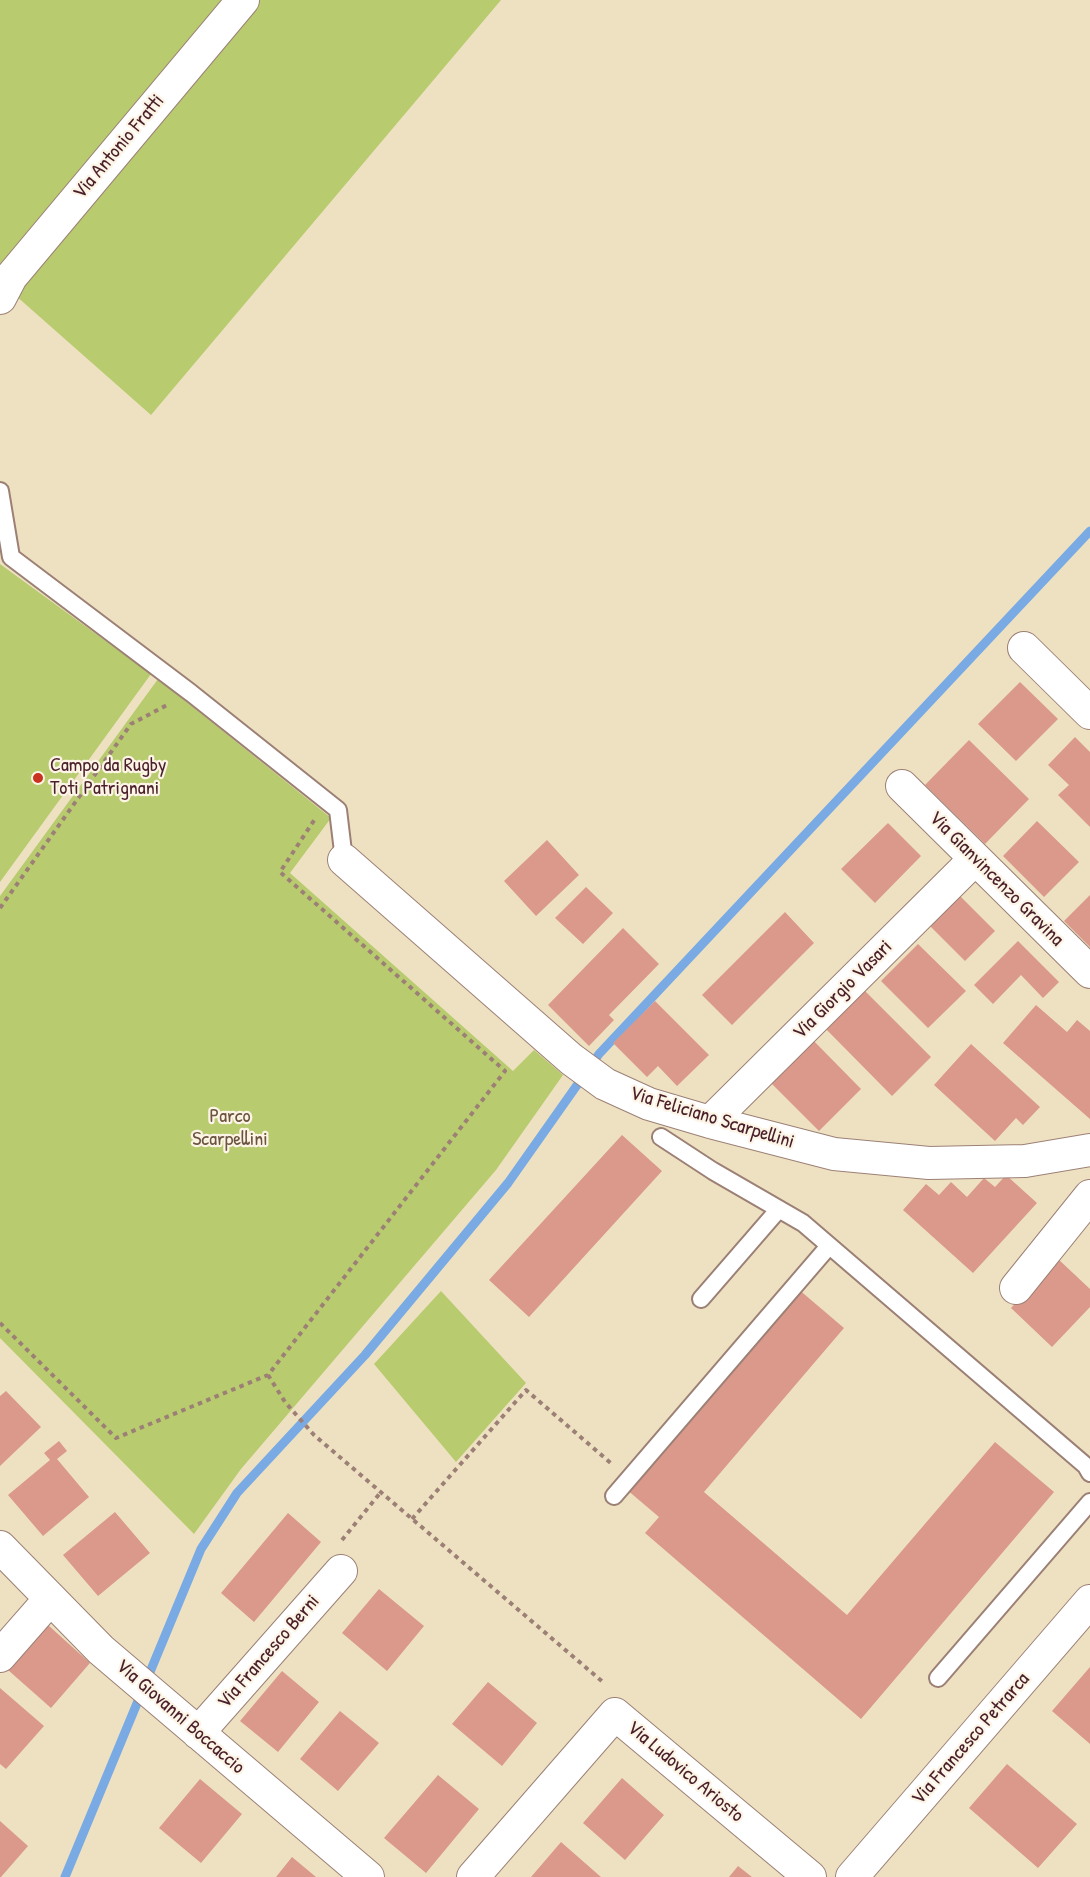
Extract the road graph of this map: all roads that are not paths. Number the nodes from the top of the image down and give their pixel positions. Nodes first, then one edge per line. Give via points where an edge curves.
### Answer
1 (243, 0) edge
2 (0, 298) edge
3 (0, 491) edge
4 (1024, 648) dead end
5 (1090, 713) edge
6 (902, 786) dead end
7 (975, 859) junction
8 (344, 860) joint
9 (1090, 972) edge
10 (710, 1122) junction
11 (661, 1137) dead end
12 (1090, 1150) edge
13 (1090, 1196) edge
14 (779, 1209) junction
15 (829, 1246) junction
16 (1016, 1288) dead end
17 (701, 1299) dead end
18 (1089, 1468) edge
19 (614, 1496) dead end
20 (1090, 1502) edge
21 (0, 1547) edge
22 (338, 1559) road end
23 (50, 1599) junction
24 (1090, 1601) edge
25 (0, 1656) edge
26 (939, 1678) dead end
27 (198, 1733) junction
28 (368, 1877) edge
29 (473, 1877) edge
30 (810, 1877) edge
31 (852, 1877) edge

1 - 2 street, Via Antonio Fratti via 10,277
3 - 8 lane via 11,557 338,810
4 - 5 street
6 - 7 street, Via Gianvincenzo Gravina
7 - 9 street, Via Gianvincenzo Gravina
7 - 10 street, Via Giorgio Vasari
8 - 10 street, Via Feliciano Scarpellini via 571,1059 605,1084 649,1104
10 - 12 street, Via Feliciano Scarpellini via 834,1154 929,1163 1025,1161
11 - 14 lane
13 - 16 street
14 - 15 lane via 803,1223
14 - 17 lane
15 - 18 lane
15 - 19 lane
20 - 26 lane
21 - 23 street, Via Giovanni Boccaccio
22 - 27 street, Via Francesco Berni
23 - 25 street
23 - 27 street, Via Giovanni Boccaccio via 101,1650
24 - 31 street, Via Francesco Petrarca
27 - 28 street, Via Giovanni Boccaccio
29 - 30 street, Via Ludovico Ariosto via 615,1714

